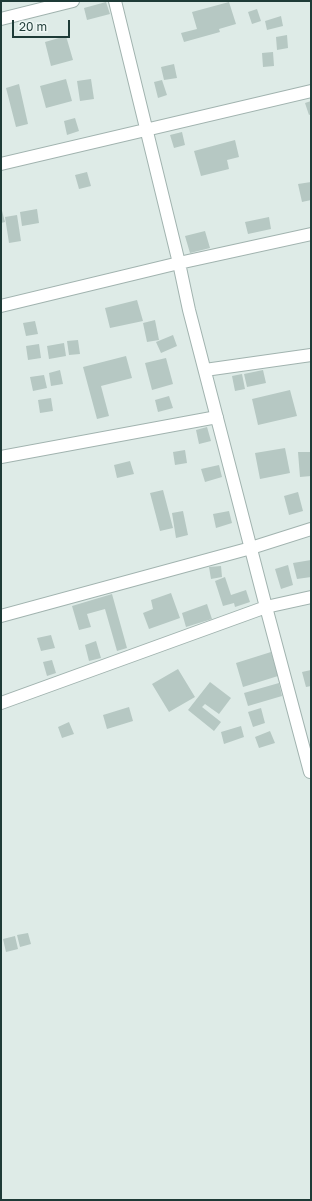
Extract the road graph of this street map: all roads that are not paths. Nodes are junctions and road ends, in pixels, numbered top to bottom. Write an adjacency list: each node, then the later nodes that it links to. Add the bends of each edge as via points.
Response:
1 (73, 1): 3 (street)
2 (114, 1): 5 (street)
3 (1, 19)
4 (311, 91): 5 (street)
5 (146, 129): 6 (street); 8 (street)
6 (1, 164)
7 (311, 234): 8 (street)
8 (179, 263): 9 (street); 11 (street)
9 (1, 306)
10 (311, 355): 11 (street)
11 (205, 370): 12 (street)
12 (217, 417): 13 (street); 15 (street)
13 (1, 457)
14 (311, 529): 15 (street)
15 (251, 548): 17 (street); 18 (street)
16 (311, 597): 17 (street)
17 (266, 607): 19 (street); 20 (street)
18 (1, 616)
19 (1, 703)
20 (310, 772)

